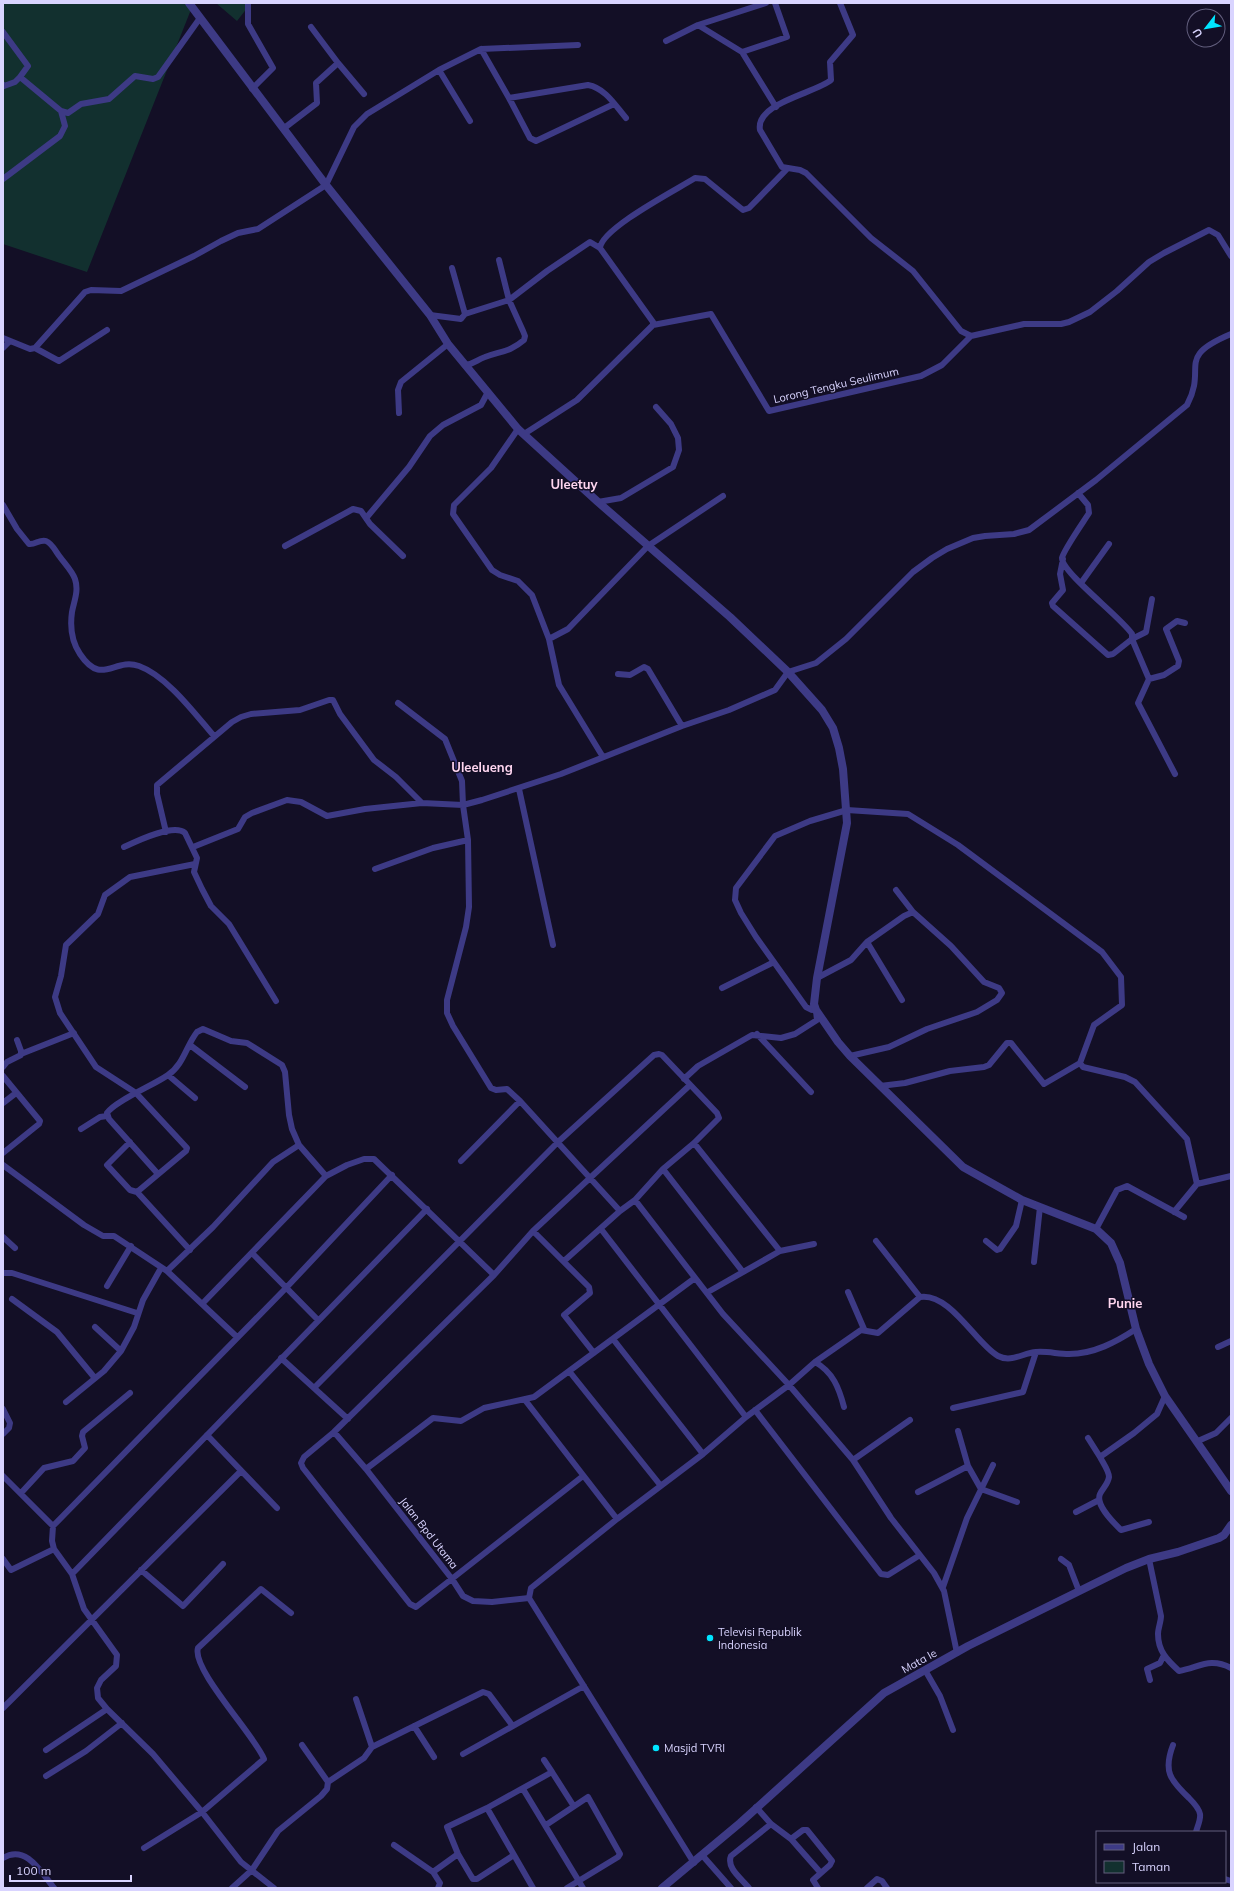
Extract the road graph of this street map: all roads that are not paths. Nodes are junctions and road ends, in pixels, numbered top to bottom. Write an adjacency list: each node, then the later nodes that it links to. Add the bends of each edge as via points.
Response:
1 (189, 3): 6 (street)
2 (248, 3): 18 (street, via 248,24 273,68)
3 (766, 3): 7 (street)
4 (776, 3): 13 (street, via 787,37)
5 (840, 3): 22 (street, via 853,35 830,62 831,80)
6 (200, 18): 18 (street); 23 (street, via 155,79 135,76 109,99 81,104 68,113)
7 (698, 25): 10 (street); 13 (street)
8 (311, 27): 14 (street)
9 (3, 32): 16 (street, via 28,66)
10 (666, 41)
11 (578, 45): 12 (street)
12 (481, 49): 15 (street); 20 (street)
13 (742, 52): 22 (street)
14 (338, 63): 19 (street); 26 (street, via 316,83 317,103)
15 (439, 70): 25 (street); 29 (street, via 359,121)
16 (20, 77): 17 (street, via 10,84); 23 (street)
17 (3, 85)
18 (252, 89): 26 (street)
19 (364, 94)
20 (509, 98): 21 (street, via 588,85 602,90); 21 (street, via 530,138 536,141)
21 (614, 104): 24 (street)
22 (776, 107): 27 (street, via 762,119 760,128 782,167)
23 (61, 111): 28 (street, via 65,126 60,136)
24 (626, 118)
25 (470, 121)
26 (283, 129): 29 (street)
27 (787, 169): 30 (street, via 749,208 744,210 705,179 695,178 619,225 602,242); 39 (street, via 806,173 870,238 913,270)
28 (3, 179)
29 (326, 185): 36 (street); 47 (street, via 258,229 238,233 220,241 121,291 84,292)
30 (600, 248): 34 (street, via 594,243 587,244); 37 (street)
31 (1231, 256): 41 (street, via 1218,235 1209,230 1145,265 1101,304 1069,322 1024,324)
32 (499, 260): 34 (street)
33 (452, 268): 35 (street)
34 (509, 300): 35 (street); 48 (street, via 525,336 524,340 503,353)
35 (465, 314): 36 (street, via 461,318)
36 (430, 315): 44 (street)
37 (653, 325): 45 (street, Lorong Tengku Seulimum, via 712,314 769,411 921,376 942,365); 52 (street, via 578,400)
38 (107, 330): 47 (street, via 59,361)
39 (961, 331): 41 (street); 45 (street)
40 (1231, 334): 53 (street, via 1208,345 1197,355 1193,390 1187,405)
41 (971, 336): 45 (street, Lorong Tengku Seulimum)
42 (3, 338): 43 (street)
43 (10, 341): 46 (street); 47 (street, via 30,349)
44 (448, 344): 48 (street); 51 (street, via 401,382 398,390)
45 (961, 345)
46 (3, 348)
47 (35, 348)
48 (465, 365): 49 (street)
49 (488, 392): 52 (street); 57 (street, via 481,405 443,425 430,436 409,467)
50 (656, 407): 55 (street, via 671,424 678,438 679,450 673,467 621,498)
51 (399, 413)
52 (521, 431): 55 (street); 66 (street, via 491,468 454,505 453,512 492,570 518,582 532,596)
53 (1078, 493): 62 (street, via 1088,505 1089,513 1064,553); 68 (street, via 1026,532 973,538 932,558 913,572 846,639 816,663)
54 (723, 496): 60 (street)
55 (598, 502): 60 (street)
56 (3, 505): 73 (street, via 29,544 42,540 49,542 72,573 76,584 72,636 86,662 102,671 126,664 145,669 162,680)
57 (367, 517): 59 (street, via 361,511 351,510); 61 (street, via 370,524)
58 (1109, 544): 63 (street)
59 (285, 546)
60 (648, 546): 66 (street, via 568,629); 68 (street, via 730,617)
61 (403, 556)
62 (1063, 559): 63 (street, via 1072,575); 67 (street, via 1060,577 1063,590 1052,603 1053,606 1108,655)
63 (1081, 583): 67 (street, via 1129,629)
64 (1152, 599): 67 (street, via 1147,630)
65 (1185, 623): 70 (street, via 1177,621 1166,629 1179,661 1178,666 1164,675)
66 (549, 639): 74 (street, via 559,685)
67 (1132, 639): 70 (street)
68 (788, 672): 72 (street, via 775,690 729,710); 79 (street, via 822,710 833,728 843,769)
69 (618, 674): 72 (street, via 630,675 644,667 648,669)
70 (1149, 678): 75 (street, via 1138,703)
71 (398, 703): 78 (street, via 445,739 462,781)
72 (682, 726): 74 (street)
73 (214, 736): 77 (street, via 241,717 300,710 331,700 370,755); 80 (street, via 157,785 156,794)
74 (603, 757): 76 (street)
75 (1175, 774)
76 (519, 788): 78 (street); 89 (street)
77 (422, 803): 78 (street); 83 (street, via 327,816 301,802 287,800 245,817 238,829)
78 (463, 805): 81 (street)
79 (847, 810): 90 (street, via 810,821 775,836 736,888 735,900 741,913); 91 (street, via 846,832); 102 (street, via 908,814 958,845 1102,952 1121,977 1122,1005 1094,1025)
80 (166, 832): 82 (street); 83 (street, via 182,830)
81 (468, 840): 85 (street, via 433,848); 114 (street, via 468,917 447,1013 491,1088 507,1089)
82 (124, 846)
83 (193, 846): 84 (street)
84 (196, 864): 94 (street, via 195,874 212,906 229,924); 96 (street, via 130,877 105,896 98,914 66,945 62,976 55,997 60,1013)
85 (375, 869)
86 (896, 890): 87 (street)
87 (913, 912): 88 (street); 101 (street, via 951,946 984,982 999,988 1002,995 977,1012 927,1029 889,1047)
88 (867, 942): 91 (street, via 851,960); 93 (street)
89 (553, 945)
90 (774, 962): 92 (street); 95 (street, via 806,1007 812,1010)
91 (817, 978): 95 (street)
92 (722, 988)
93 (902, 1000)
94 (276, 1001)
95 (815, 1007): 97 (street, via 817,1020 795,1034 781,1038); 101 (street)
96 (74, 1033): 100 (street); 112 (street, via 96,1067)
97 (757, 1034): 106 (street, via 698,1066); 110 (street)
98 (17, 1040): 100 (street)
99 (190, 1046): 104 (street, via 182,1061); 109 (street); 121 (street, via 197,1032 203,1029 230,1041 247,1043 282,1065 290,1121)
100 (22, 1054): 103 (street)
101 (850, 1056): 108 (street)
102 (1080, 1063): 108 (street, via 1044,1084 1010,1042 989,1065 984,1067 950,1071 905,1083); 131 (street, via 1083,1067 1125,1077 1141,1088 1187,1139)
103 (3, 1067)
104 (168, 1075): 112 (street); 113 (street)
105 (3, 1076): 111 (street)
106 (684, 1079): 107 (street); 119 (street, via 662,1055 656,1054)
107 (690, 1085): 120 (street, via 719,1116 719,1120); 130 (street)
108 (880, 1086): 134 (street, via 957,1162)
109 (245, 1088)
110 (811, 1092)
111 (16, 1093): 115 (street); 122 (street, via 40,1123)
112 (136, 1093): 116 (street, via 109,1110); 126 (street, via 187,1148)
113 (195, 1098)
114 (520, 1101): 119 (street); 123 (street)
115 (3, 1103)
116 (107, 1116): 117 (street, via 100,1117); 118 (street)
117 (81, 1130)
118 (130, 1142): 126 (street); 132 (street, via 107,1165 130,1190)
119 (558, 1142): 130 (street); 144 (street)
120 (694, 1143): 125 (street); 151 (street)
121 (300, 1145): 128 (street); 150 (street, via 273,1162)
122 (4, 1150)
123 (461, 1161)
124 (3, 1165): 148 (street, via 84,1225 102,1236 114,1236)
125 (663, 1169): 133 (street); 156 (street)
126 (158, 1174): 132 (street)
127 (392, 1175): 128 (street, via 374,1159 369,1158 347,1165); 136 (street); 161 (street)
128 (326, 1176): 152 (street)
129 (1231, 1176): 131 (street)
130 (590, 1177): 137 (street); 142 (street)
131 (1197, 1184): 138 (street)
132 (137, 1192): 150 (street)
133 (635, 1200): 137 (street); 159 (street)
134 (1022, 1200): 135 (street); 146 (street, via 1016,1226 1000,1249 997,1250)
135 (1040, 1208): 141 (street); 154 (street)
136 (427, 1209): 144 (street); 169 (street)
137 (620, 1211): 140 (street)
138 (1174, 1212): 139 (street); 141 (street, via 1127,1186 1122,1187 1110,1200)
139 (1184, 1217)
140 (601, 1229): 153 (street); 167 (street)
141 (1096, 1229): 172 (street, via 1111,1243 1116,1253)
142 (533, 1231): 153 (street); 158 (street)
143 (3, 1237): 149 (street)
144 (460, 1241): 158 (street); 185 (street)
145 (876, 1241): 164 (street)
146 (986, 1241)
147 (814, 1244): 151 (street)
148 (131, 1246): 155 (street); 160 (street)
149 (15, 1248)
150 (190, 1250): 155 (street)
151 (780, 1251): 156 (street)
152 (252, 1253): 161 (street); 166 (street)
153 (564, 1261): 179 (street, via 590,1290 590,1293 564,1316)
154 (1034, 1262)
155 (164, 1269): 166 (street); 168 (street)
156 (743, 1272): 162 (street)
157 (3, 1273): 168 (street, via 12,1273)
158 (494, 1275): 196 (street)
159 (695, 1278): 162 (street); 167 (street)
160 (107, 1286)
161 (286, 1288): 169 (street); 173 (street)
162 (708, 1292): 184 (street, via 724,1314)
163 (848, 1292): 171 (street)
164 (920, 1297): 171 (street, via 878,1333 874,1334); 178 (street, via 933,1299 942,1304 966,1323 997,1356 1011,1359)
165 (12, 1299): 183 (street, via 57,1332)
166 (202, 1304): 173 (street)
167 (658, 1305): 174 (street); 194 (street)
168 (137, 1313): 177 (street, via 134,1327)
169 (318, 1320): 180 (street)
170 (95, 1327): 177 (street)
171 (864, 1329): 181 (street)
172 (1136, 1329): 178 (street, via 1113,1344 1082,1353); 187 (street, via 1148,1364)
173 (237, 1337): 225 (street)
174 (613, 1339): 179 (street); 204 (street)
175 (1231, 1341): 176 (street)
176 (1218, 1347)
177 (121, 1351): 183 (street, via 104,1371)
178 (1037, 1352): 191 (street, via 1023,1392)
179 (594, 1353): 182 (street)
180 (281, 1358): 185 (street); 201 (street)
181 (815, 1362): 184 (street); 190 (street, via 834,1378)
182 (569, 1371): 188 (street, via 534,1397); 213 (street)
183 (94, 1377): 189 (street)
184 (789, 1385): 193 (street); 206 (street)
185 (315, 1388): 196 (street)
186 (130, 1393): 217 (street, via 83,1432 86,1445 84,1452 73,1461 44,1468)
187 (1165, 1396): 203 (street); 205 (street, via 1157,1414)
188 (525, 1400): 209 (street, via 484,1408 460,1421 433,1418); 212 (street)
189 (66, 1402)
190 (844, 1407)
191 (953, 1408)
192 (3, 1409): 200 (street, via 10,1420 10,1425)
193 (755, 1410): 194 (street); 227 (street, via 881,1574 888,1575)
194 (746, 1417): 204 (street)
195 (1231, 1418): 203 (street, via 1216,1433)
196 (348, 1419): 199 (street)
197 (910, 1420): 206 (street)
198 (958, 1431): 208 (street)
199 (334, 1432): 209 (street, Jalan Bpd Utama); 234 (street, via 304,1457 301,1462 303,1468 410,1604 419,1606)
200 (3, 1434)
201 (207, 1435): 210 (street); 233 (street)
202 (1088, 1438): 205 (street)
203 (1198, 1441): 215 (street)
204 (703, 1454): 213 (street)
205 (1100, 1457): 218 (street, via 1109,1474)
206 (853, 1460): 227 (street, via 891,1518)
207 (992, 1464): 214 (street)
208 (968, 1466): 214 (street); 216 (street)
209 (366, 1469): 234 (street, Jalan Bpd Utama)
210 (242, 1471): 220 (street); 232 (street)
211 (3, 1476): 217 (street)
212 (583, 1476): 222 (street); 234 (street)
213 (661, 1486): 222 (street)
214 (981, 1489): 219 (street); 235 (street, via 967,1518)
215 (1231, 1491)
216 (918, 1492)
217 (21, 1493): 225 (street)
218 (1099, 1500): 221 (street); 223 (street, via 1121,1530)
219 (1017, 1502)
220 (277, 1508)
221 (1076, 1512)
222 (617, 1519): 237 (street, via 531,1588)
223 (1149, 1522)
224 (1231, 1525): 230 (street, Mata Ie, via 1224,1535 1209,1542)
225 (53, 1526): 226 (street)
226 (54, 1549): 228 (street, via 11,1570); 233 (street)
227 (920, 1555): 235 (street)
228 (3, 1559)
229 (1061, 1559): 236 (street, via 1069,1565)
230 (1149, 1559): 236 (street, Mata Ie); 241 (street, via 1161,1616 1158,1635)
231 (223, 1564): 232 (street, via 183,1606)
232 (141, 1570): 239 (street)
233 (72, 1574): 239 (street, via 84,1609)
234 (452, 1579): 237 (street, Jalan Bpd Utama, via 464,1596 473,1601 492,1602)
235 (942, 1587): 240 (street)
236 (1079, 1591): 240 (street, Mata Ie)
237 (529, 1598): 245 (street)
238 (291, 1613): 267 (street, via 261,1589 198,1648 197,1655 213,1683 264,1758)
239 (92, 1620): 247 (street); 248 (street, via 117,1655 116,1666 101,1680 97,1688 98,1698)
240 (959, 1652): 243 (street, Mata Ie)
241 (1163, 1657): 242 (street, via 1179,1671 1210,1662 1218,1662); 244 (street, via 1160,1663 1147,1669)
242 (1231, 1668)
243 (925, 1670): 252 (street, via 940,1696); 265 (street, Mata Ie, via 879,1697)
244 (1150, 1680)
245 (584, 1686): 250 (street); 278 (street)
246 (356, 1699): 255 (street)
247 (3, 1708)
248 (107, 1709): 249 (street); 256 (street)
249 (122, 1723): 261 (street, via 86,1752); 267 (street, via 153,1754)
250 (512, 1725): 251 (street, via 489,1694 483,1692); 257 (street)
251 (414, 1726): 255 (street); 258 (street)
252 (953, 1730)
253 (302, 1745): 262 (street)
254 (1173, 1745): 270 (street, via 1168,1767 1176,1785 1197,1807 1200,1814)
255 (372, 1747): 262 (street, via 364,1758)
256 (46, 1750)
257 (463, 1754)
258 (434, 1757)
259 (544, 1760): 260 (street)
260 (552, 1772): 263 (street); 264 (street)
261 (46, 1776)
262 (328, 1782): 279 (street, via 325,1792 318,1800 278,1831)
263 (523, 1789): 266 (street); 269 (street)
264 (573, 1805): 269 (street); 282 (street, via 586,1797 590,1798 620,1854)
265 (756, 1807): 268 (street); 276 (street, Mata Ie)
266 (487, 1808): 274 (street, via 447,1827); 275 (street)
267 (202, 1812): 273 (street); 279 (street, via 233,1854)
268 (770, 1824): 271 (street); 292 (street, via 730,1859 732,1869)
269 (546, 1825): 282 (street)
270 (1196, 1831)
271 (791, 1839): 281 (street); 281 (street, via 807,1830 832,1861 830,1866)
272 (394, 1844): 280 (street)
273 (144, 1848)
274 (458, 1854): 275 (street, via 475,1879); 280 (street)
275 (514, 1855): 287 (street)
276 (702, 1856): 278 (street, Mata Ie); 291 (street)
277 (3, 1858): 283 (street, via 10,1854 24,1855 32,1860)
278 (694, 1862): 290 (street, Mata Ie)
279 (252, 1870): 284 (street); 285 (street)
280 (433, 1872): 286 (street, via 440,1883)
281 (820, 1872): 293 (street, via 812,1880)
282 (579, 1881): 288 (street); 289 (street)
283 (54, 1888)
284 (232, 1888)
285 (274, 1888)
286 (438, 1888)
287 (533, 1888)
288 (567, 1888)
289 (583, 1888)
290 (662, 1888)
291 (731, 1888)
292 (749, 1888)
293 (818, 1888)
294 (866, 1888): 295 (street, via 877,1879)
295 (887, 1888)

